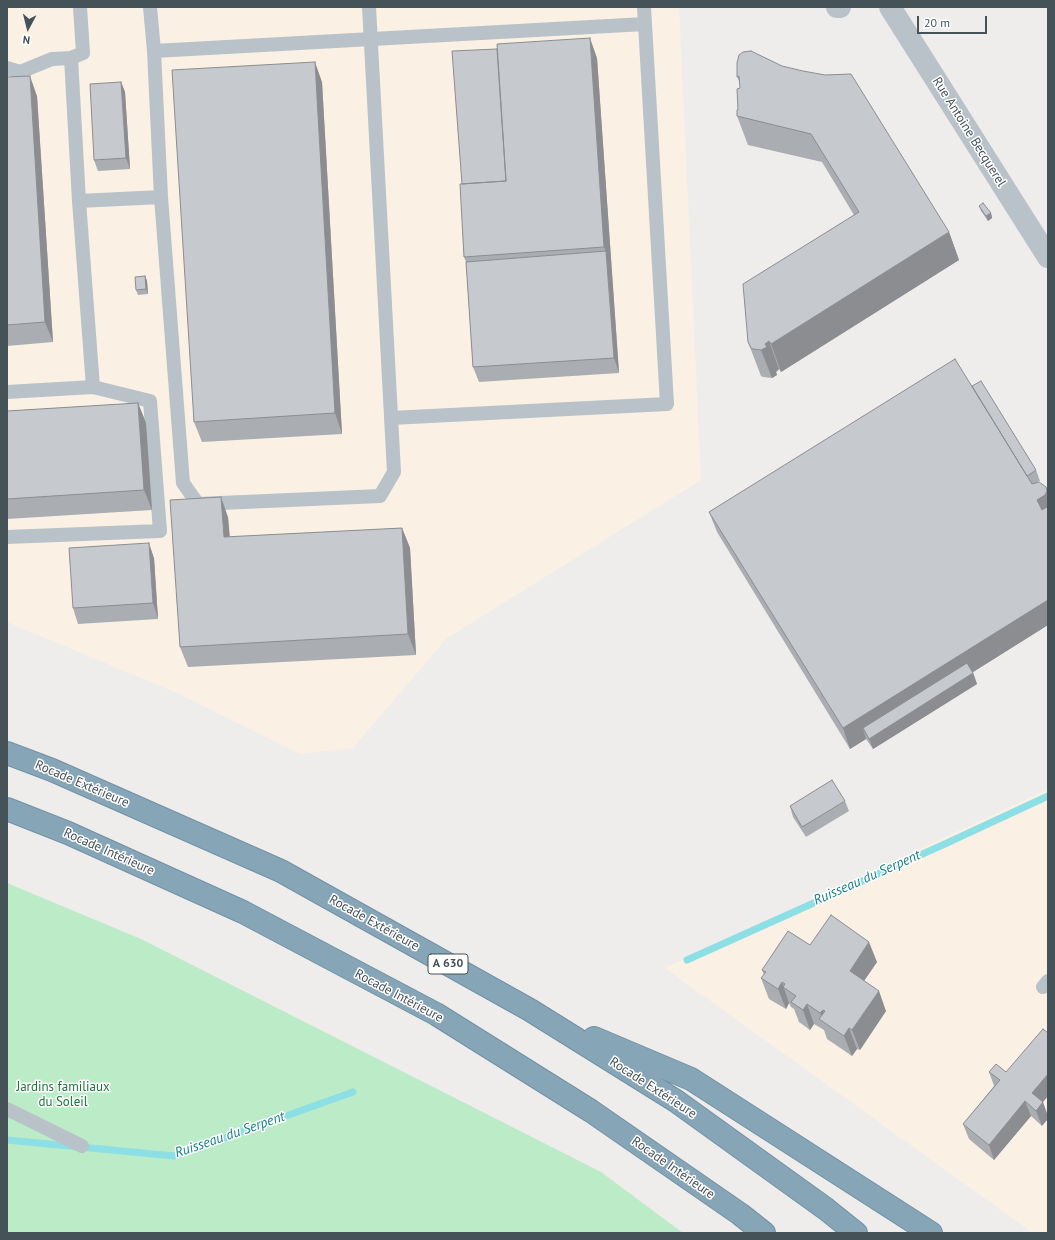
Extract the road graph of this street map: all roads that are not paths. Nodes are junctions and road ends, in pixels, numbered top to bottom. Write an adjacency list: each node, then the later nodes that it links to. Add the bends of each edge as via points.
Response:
1 (80, 7): 9 (lane, via 83,53)
2 (150, 7): 8 (lane)
3 (369, 7): 7 (lane)
4 (644, 7): 6 (lane)
5 (890, 7): 13 (street, Rue Antoine Becquerel)
6 (645, 24): 7 (lane); 16 (lane, via 667,404)
7 (370, 39): 8 (lane); 16 (lane)
8 (154, 51): 11 (lane)
9 (71, 58): 10 (lane, via 52,59 20,72); 12 (lane)
10 (7, 68)
11 (161, 197): 12 (lane); 16 (lane, via 183,483 198,504 380,496 394,472)
12 (79, 201): 14 (lane)
13 (1048, 257)
14 (93, 387): 15 (lane); 17 (lane, via 150,401 160,531)
15 (7, 392)
16 (391, 418)
17 (7, 537)
18 (7, 752): 20 (highway, Rocade Extérieure / A 630, via 281,871)
19 (7, 809): 23 (highway, Rocade Intérieure, via 68,833 243,912 436,1014 591,1111)
20 (530, 1010): 24 (highway, Rocade Extérieure / A 630, via 676,1102); 25 (highway, via 691,1079)
21 (7, 1109): 22 (lane)
22 (82, 1146)
23 (764, 1233)
24 (856, 1233)
25 (931, 1233)

